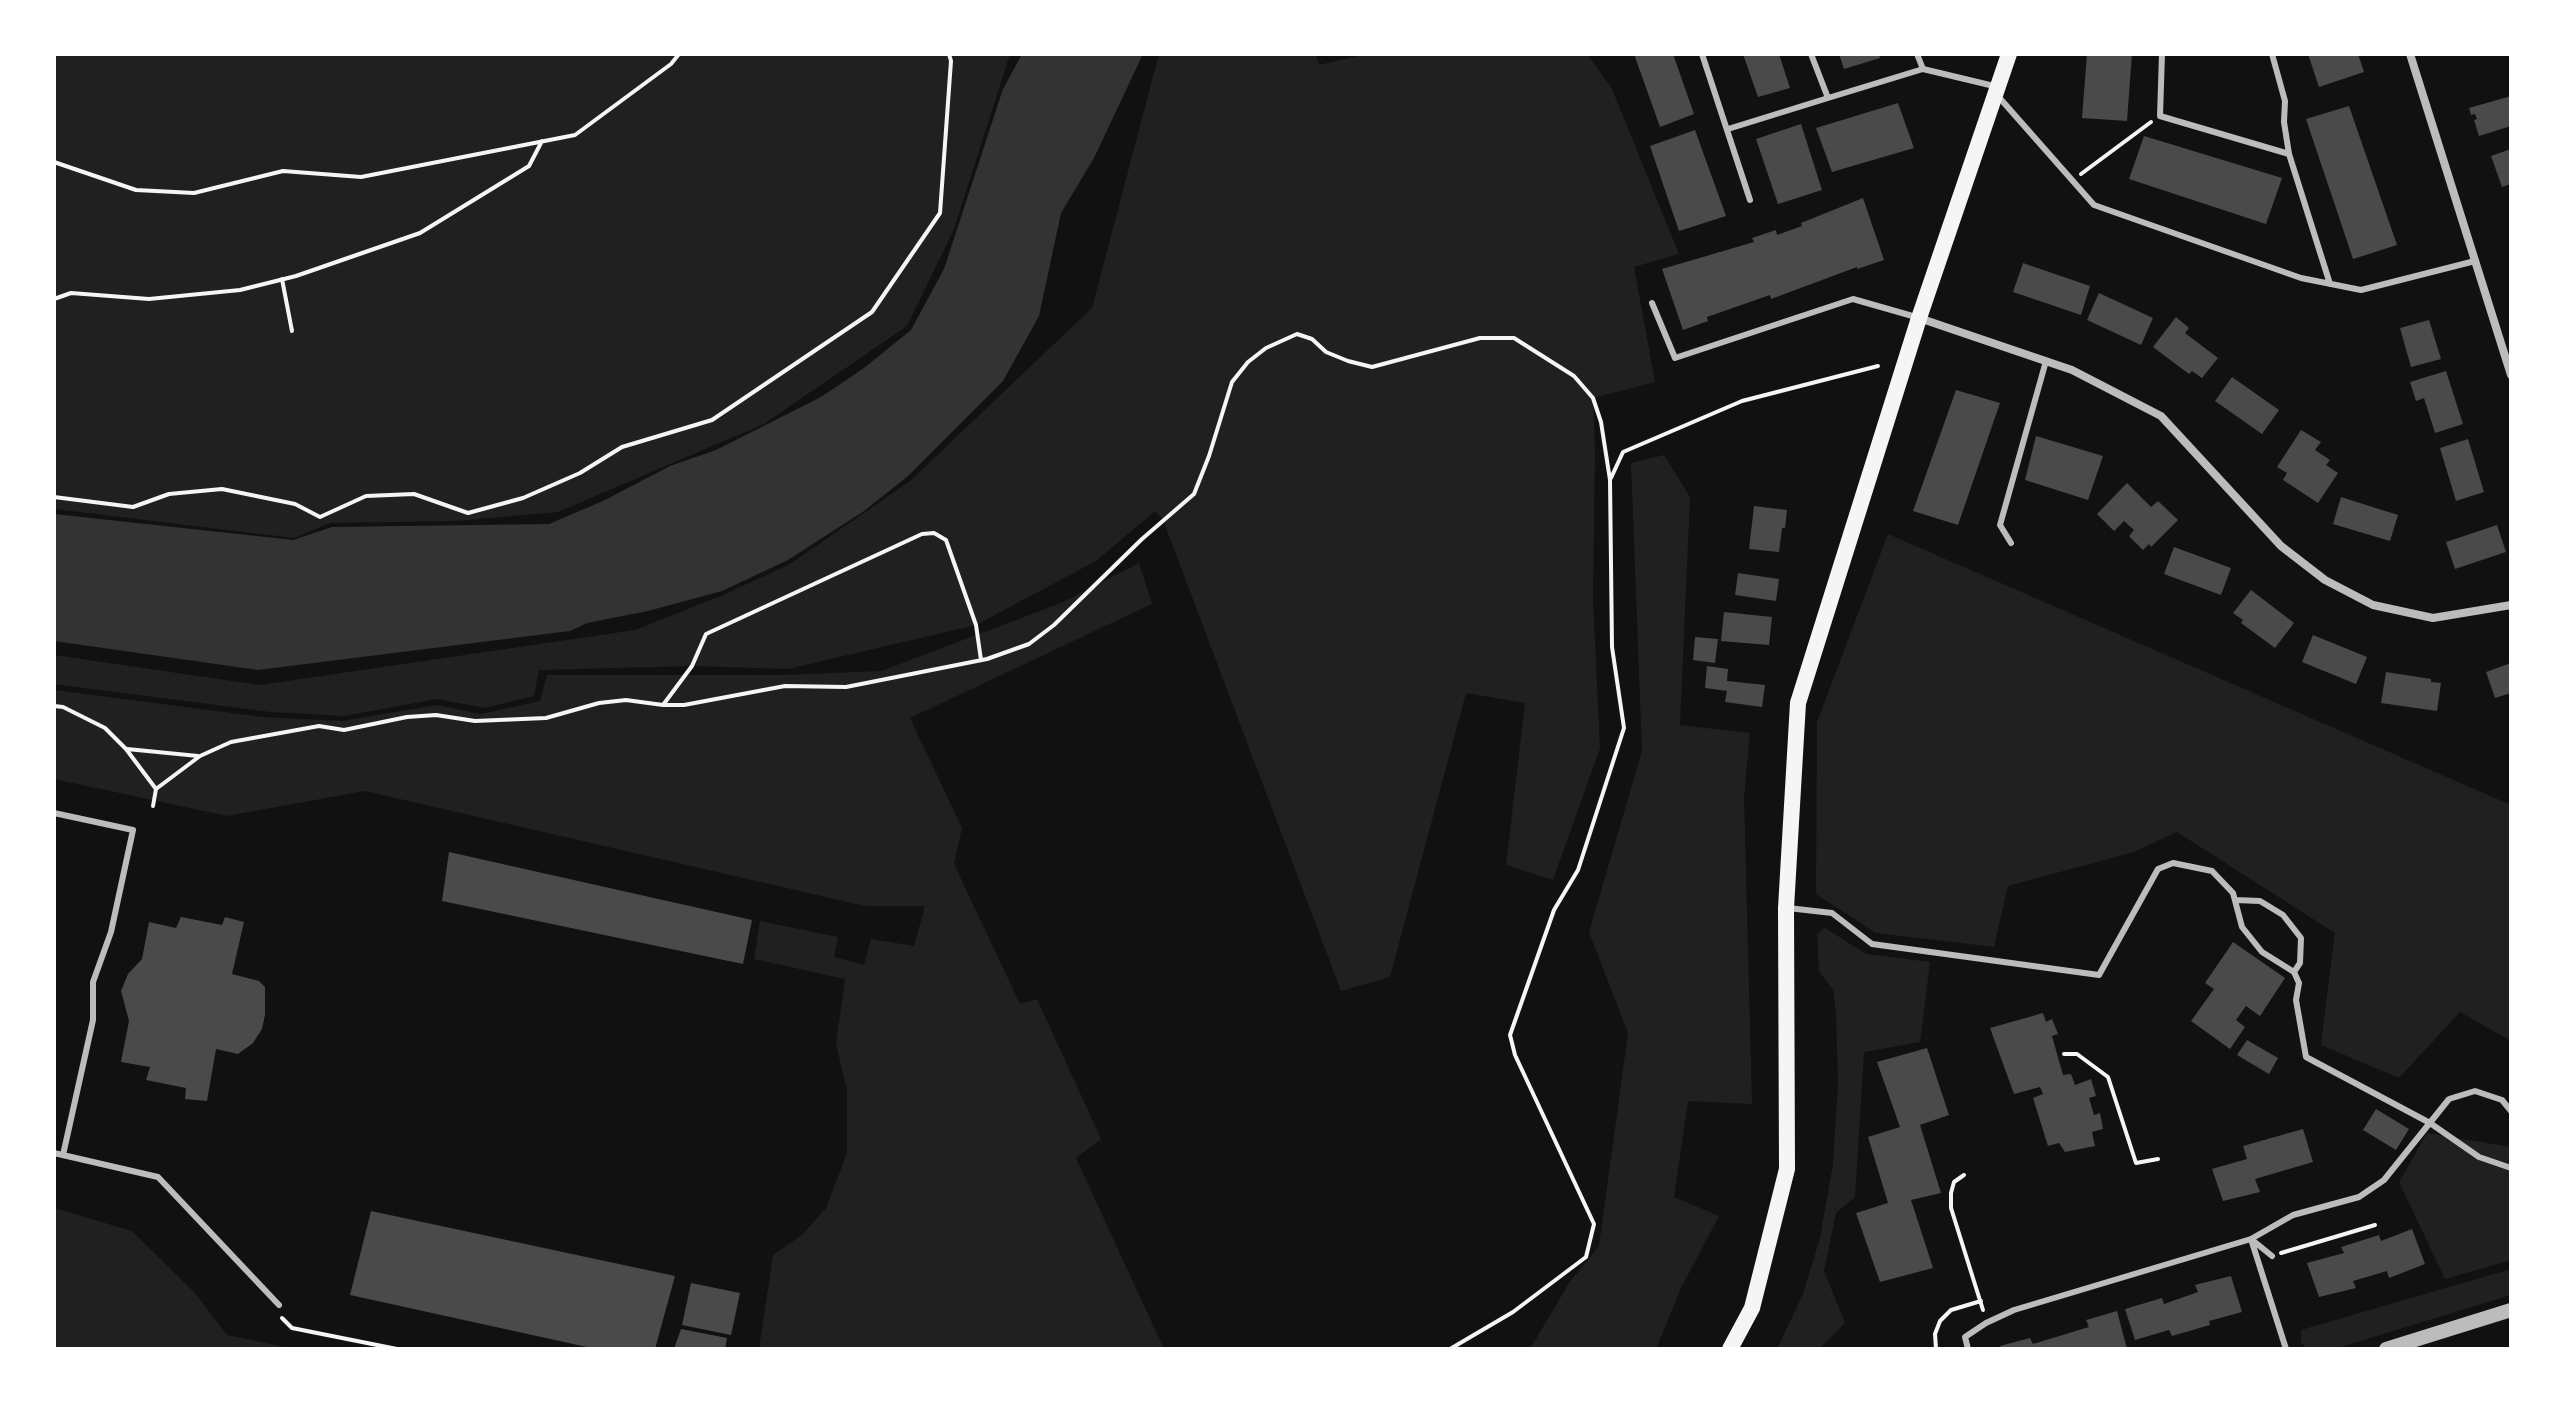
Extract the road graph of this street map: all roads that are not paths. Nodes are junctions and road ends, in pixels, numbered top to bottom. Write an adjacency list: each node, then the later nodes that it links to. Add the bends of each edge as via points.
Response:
1 (1702, 54): 11 (lane)
2 (1811, 54): 10 (lane)
3 (1917, 54): 8 (lane)
4 (2009, 54): 9 (main road)
5 (2162, 54): 12 (lane, via 2160,116)
6 (2272, 54): 12 (lane, via 2285,101)
7 (2410, 54): 14 (street)
8 (1923, 69): 9 (lane); 10 (lane)
9 (1997, 91): 15 (lane, via 2094,205); 17 (main road)
10 (1828, 98): 11 (lane)
11 (1728, 129): 13 (lane)
12 (2289, 154): 15 (lane)
13 (1750, 200)
14 (2475, 261): 15 (lane, via 2361,290); 19 (street)
15 (2330, 284)
16 (1652, 303): 17 (lane, via 1675,358 1853,299)
17 (1919, 318): 18 (street); 24 (main road, via 1798,703)
18 (2046, 361): 20 (lane, via 2000,525); 21 (street, via 2161,416 2281,546 2325,580 2373,605 2433,618)
19 (2511, 375)
20 (2011, 543)
21 (2511, 605)
22 (54, 813): 29 (lane, via 133,830 111,932 93,982 93,1020)
23 (2235, 900): 24 (lane, via 2212,871 2173,863 2158,869 2099,975 1872,944 1832,913); 25 (lane, via 2242,927 2262,952); 25 (lane, via 2260,901 2283,915 2301,938 2300,963)
24 (1786, 908): 35 (main road, via 1787,1169 1752,1308)
25 (2294, 972): 27 (lane, via 2306,1057)
26 (2511, 1111): 27 (lane, via 2502,1100 2475,1091 2449,1099)
27 (2430, 1123): 30 (lane, via 2479,1157); 31 (lane, via 2384,1180 2359,1197 2293,1215)
28 (54, 1153): 29 (lane)
29 (63, 1155): 33 (lane, via 158,1177)
30 (2511, 1168)
31 (2251, 1239): 32 (lane); 36 (lane, via 2014,1310 1965,1337); 37 (lane)
32 (2272, 1256)
33 (279, 1305)
34 (2511, 1310): 38 (street)
35 (1730, 1349)
36 (1968, 1349)
37 (2286, 1349)
38 (2386, 1349)

